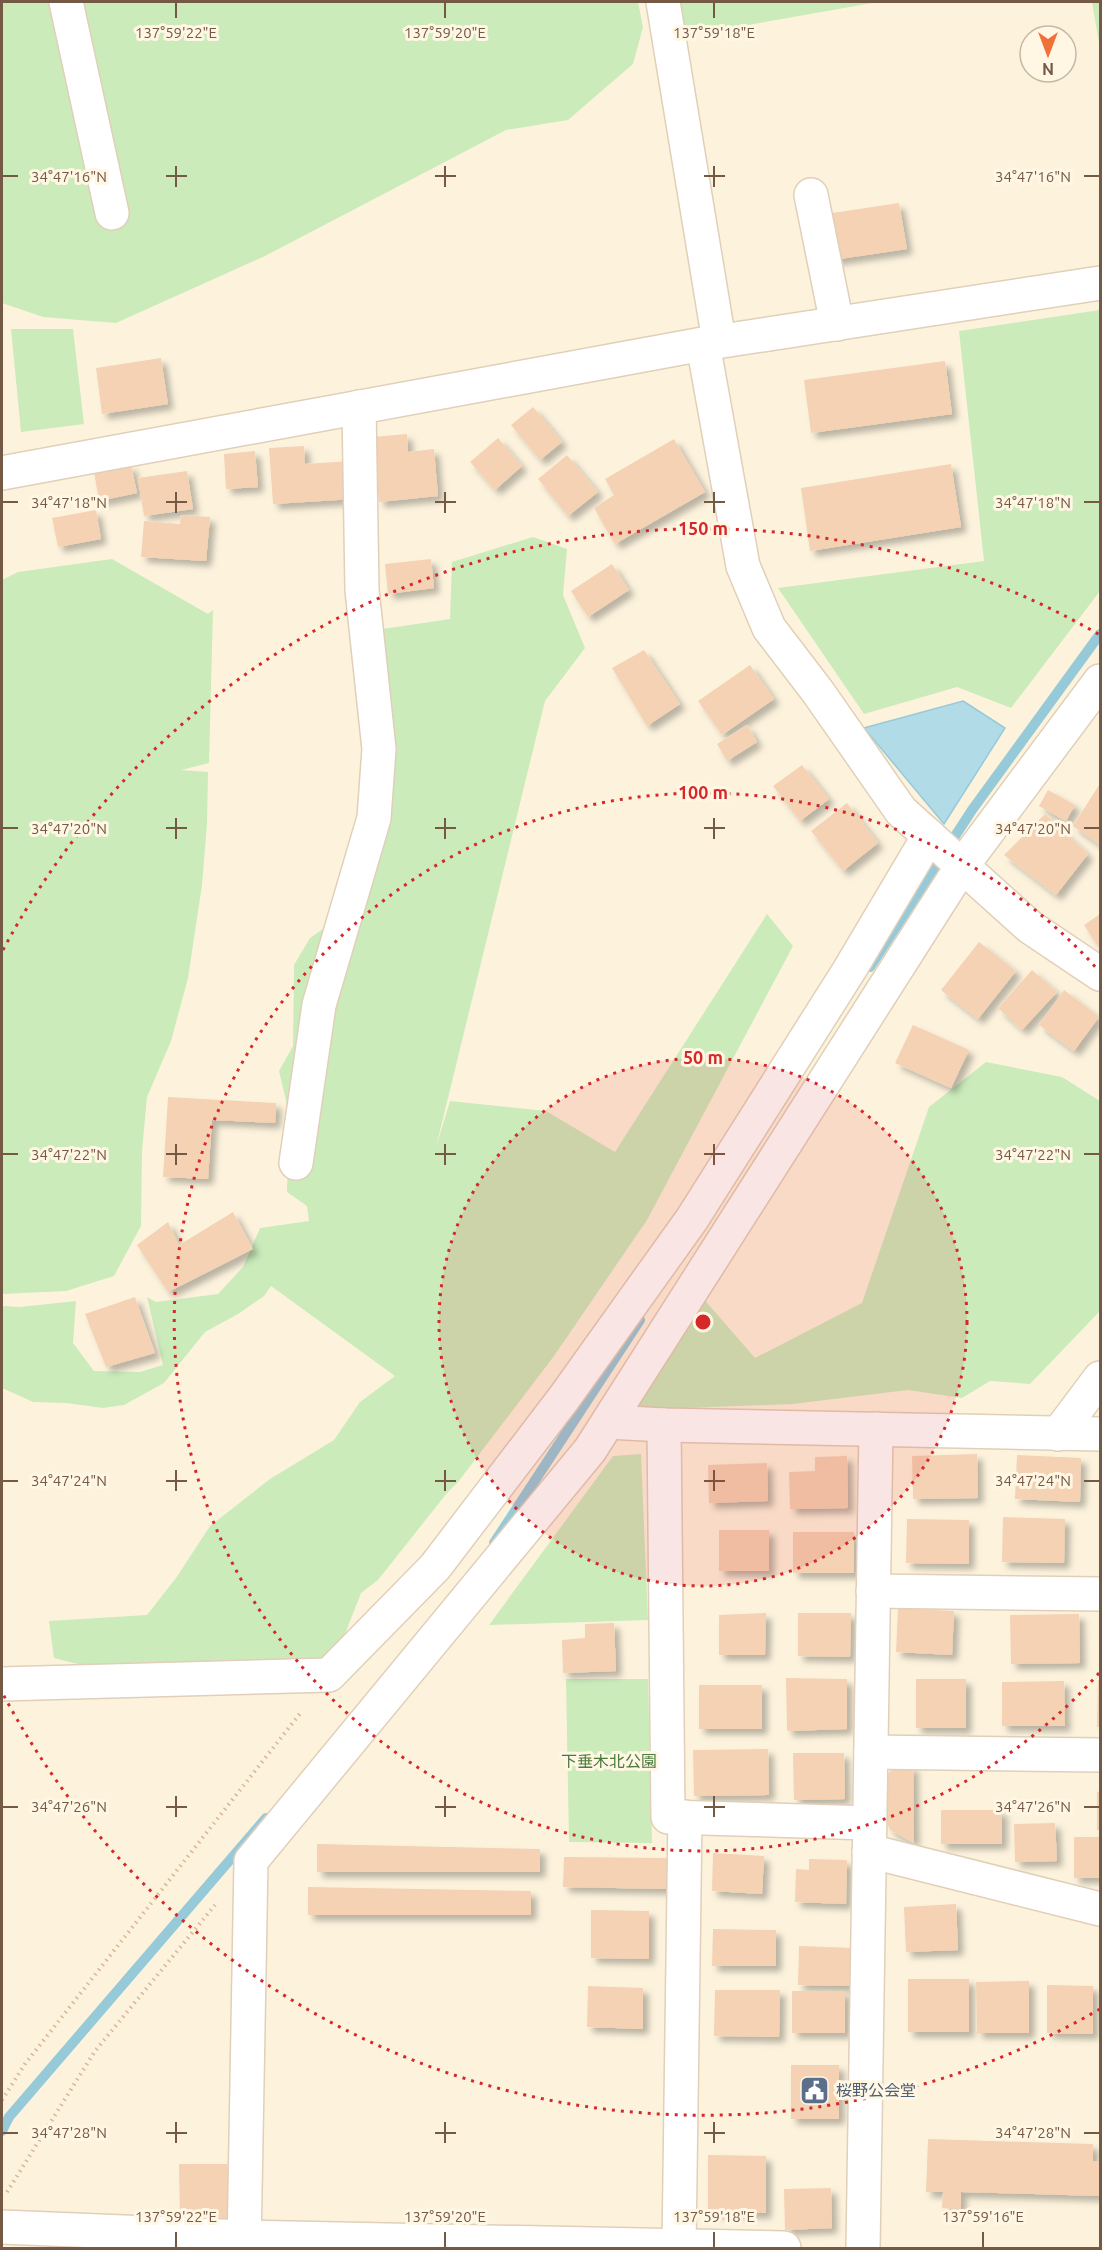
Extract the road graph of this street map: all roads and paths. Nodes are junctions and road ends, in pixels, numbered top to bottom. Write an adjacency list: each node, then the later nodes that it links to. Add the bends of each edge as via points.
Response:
1 (66, 2): 4 (street)
2 (663, 2): 7 (street)
3 (811, 195): 6 (street)
4 (112, 213)
5 (1101, 283): 6 (street)
6 (837, 324): 7 (street)
7 (711, 343): 8 (street); 11 (street, via 743,566 769,628 901,811)
8 (359, 407): 9 (street); 14 (street, via 362,590 379,749 374,818 319,1005)
9 (2, 473)
10 (1101, 681): 12 (street)
11 (929, 836): 12 (street); 23 (street, via 692,1219 435,1567)
12 (959, 863): 13 (street, via 1029,927); 16 (street)
13 (1101, 974)
14 (296, 1163)
15 (1101, 1378): 19 (street)
16 (608, 1422): 17 (street); 29 (street, via 590,1450)
17 (664, 1425): 18 (street); 27 (street, via 668,1817)
18 (876, 1430): 19 (street); 21 (street)
19 (1058, 1434): 20 (street)
20 (1101, 1434)
21 (873, 1591): 22 (street); 25 (street)
22 (1101, 1594)
23 (329, 1675): 24 (street); 31 (path, via 25,2064)
24 (2, 1684)
25 (871, 1752): 26 (street); 28 (street)
26 (1101, 1755)
27 (685, 1817): 28 (street); 35 (street)
28 (869, 1837): 30 (street); 37 (street)
29 (250, 1861): 32 (path, via 95,2051); 34 (street)
30 (1101, 1909)
31 (2, 2100)
32 (2, 2200)
33 (2, 2227): 34 (street)
34 (245, 2243): 35 (street)
35 (679, 2246): 36 (street)
36 (784, 2248)
37 (862, 2248)

